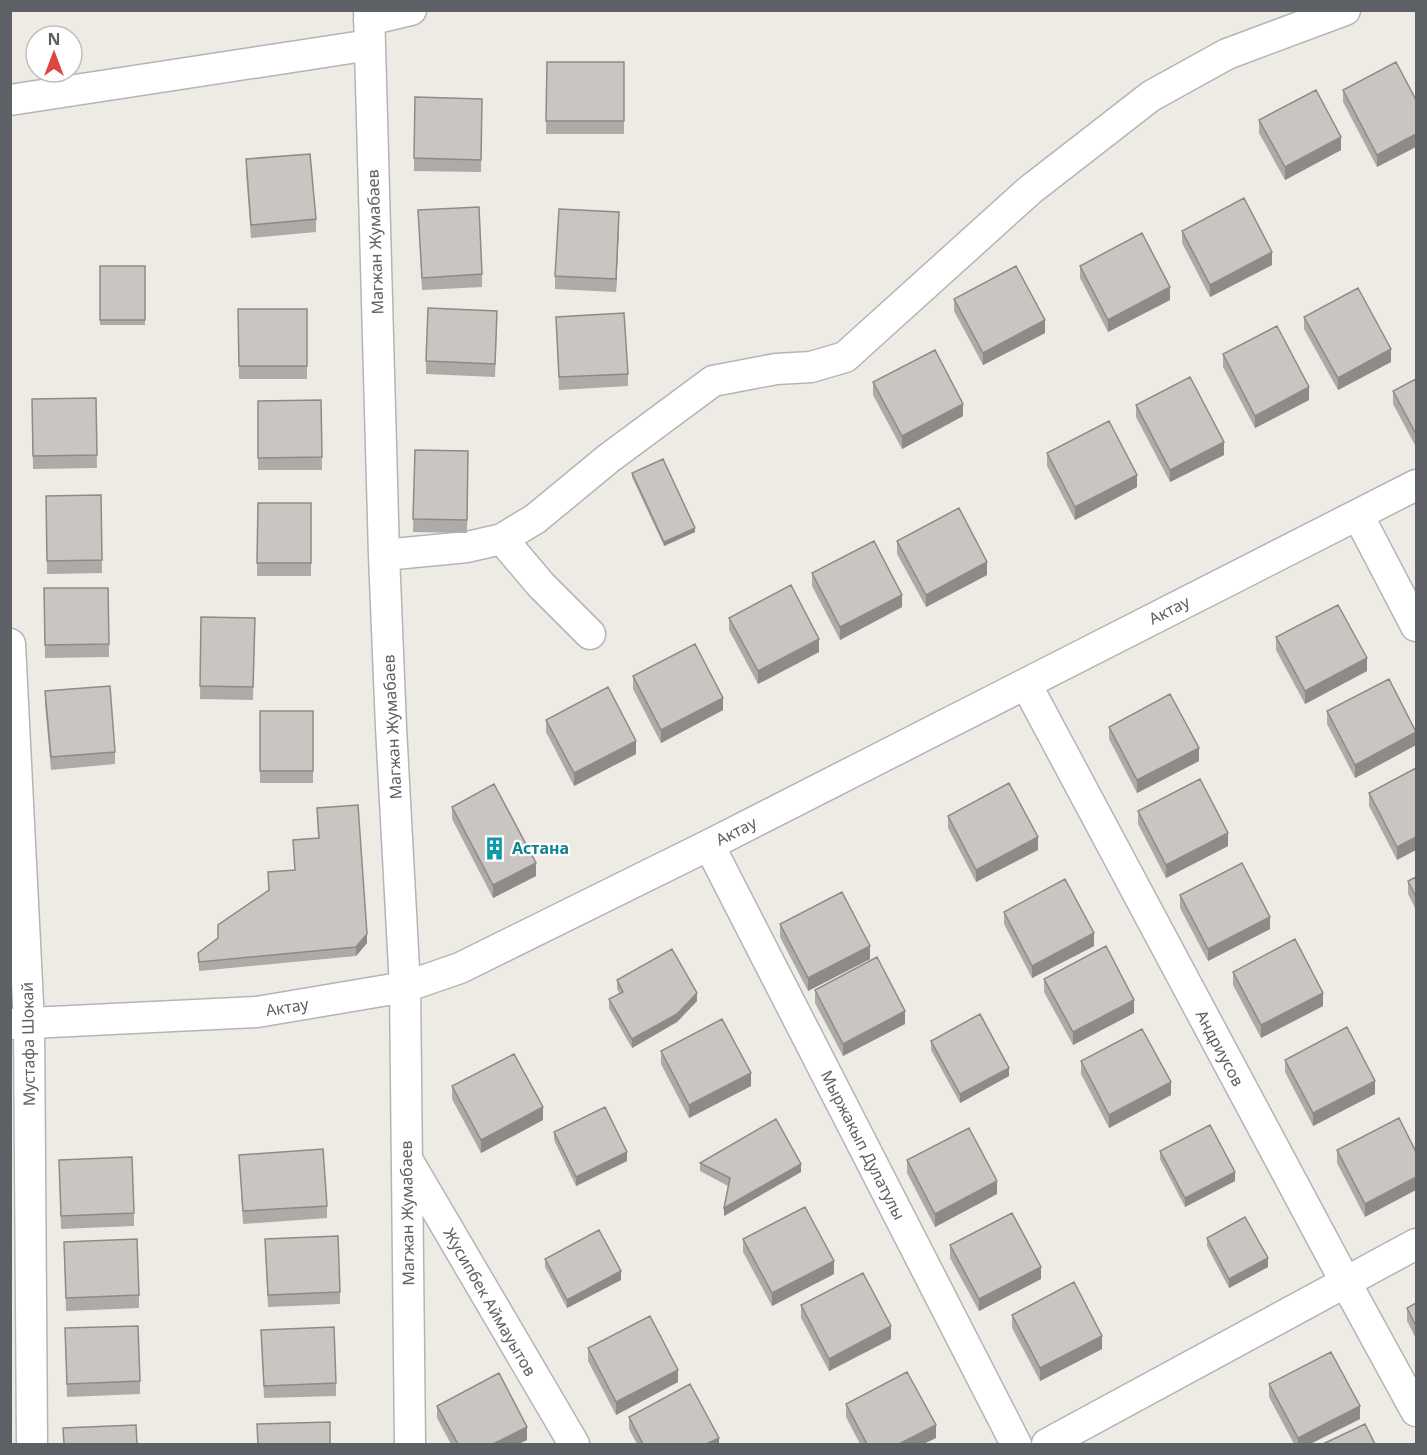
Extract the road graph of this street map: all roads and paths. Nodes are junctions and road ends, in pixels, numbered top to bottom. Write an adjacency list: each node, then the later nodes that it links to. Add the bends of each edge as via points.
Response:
1 (411, 10): 3 (street)
2 (1345, 10): 7 (street, via 1227,54 1150,96 1030,190 845,357 811,367 713,381 535,519)
3 (369, 25): 4 (street); 8 (street, Магжан Жумабаев)
4 (10, 100)
5 (1416, 484): 6 (street, Актау)
6 (1358, 515): 9 (street); 12 (street, Актау)
7 (502, 539): 8 (street, via 467,547); 10 (street)
8 (384, 555): 14 (street, Магжан Жумабаев)
9 (1416, 626)
10 (590, 634)
11 (10, 644): 15 (street, Мустафа Шокай)
12 (1026, 684): 13 (street, Актау); 18 (street, Андриусов)
13 (709, 845): 14 (street, Актау, via 460,969); 23 (street, Мыржакып Дулатулы)
14 (405, 987): 15 (street, Актау, via 257,1012); 16 (street, Магжан Жумабаев)
15 (20, 1024): 20 (street, Мустафа Шокай)
16 (406, 1159): 21 (street, Магжан Жумабаев); 22 (street, Жусипбек Аймауытов)
17 (1416, 1244): 18 (street)
18 (1346, 1283): 19 (street, Андриусов); 24 (street)
19 (1416, 1411)
20 (32, 1444)
21 (410, 1444)
22 (574, 1444)
23 (1016, 1444)
24 (1047, 1444)

